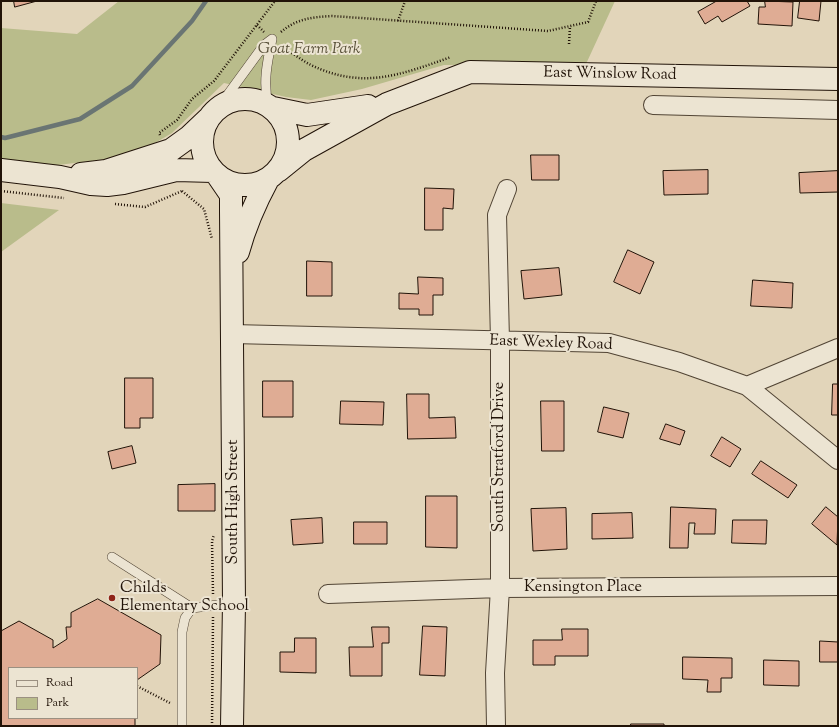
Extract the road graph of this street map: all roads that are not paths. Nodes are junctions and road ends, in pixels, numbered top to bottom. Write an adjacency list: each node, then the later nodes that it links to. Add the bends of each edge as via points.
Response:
1 (838, 79): 2 (main road, East Winslow Road, via 470,72)
2 (387, 104): 4 (main road, East Winslow Road, via 307,115); 9 (main road, East Winslow Road, via 304,150)
3 (653, 105): 5 (street, East Winslow Road)
4 (270, 107): 6 (main road, via 245,98 231,101); 6 (lane, via 264,89 272,39 264,45); 9 (main road, via 287,129 289,140 285,161)
5 (838, 110)
6 (213, 113): 8 (main road, via 202,132 201,142 206,162); 10 (main road, via 190,137 171,150 106,171)
7 (1, 170): 10 (main road)
8 (216, 174): 9 (main road, via 238,185 259,184); 10 (main road, via 176,170 123,184 107,185); 12 (main road, South High Street, via 231,195)
9 (273, 175): 12 (main road, South High Street, via 255,203)
10 (60, 177)
11 (508, 189): 14 (street, South Stratford Drive, via 497,215)
12 (231, 278): 13 (main road, South High Street)
13 (232, 334): 14 (street, East Wexley Road); 22 (main road, South High Street)
14 (500, 342): 16 (street, East Wexley Road, via 609,343 679,362); 20 (street, South Stratford Drive)
15 (838, 348): 16 (street)
16 (747, 386): 17 (street, East Wexley Road)
17 (838, 460)
18 (112, 557): 23 (lane)
19 (838, 586): 20 (street, Kensington Place)
20 (500, 588): 21 (street, Kensington Place); 26 (street, South Stratford Drive, via 495,673)
21 (328, 594)
22 (234, 603): 23 (lane); 25 (main road, South High Street)
23 (192, 608): 24 (lane, via 185,618 182,632)
24 (182, 726)
25 (232, 726)
26 (496, 726)

